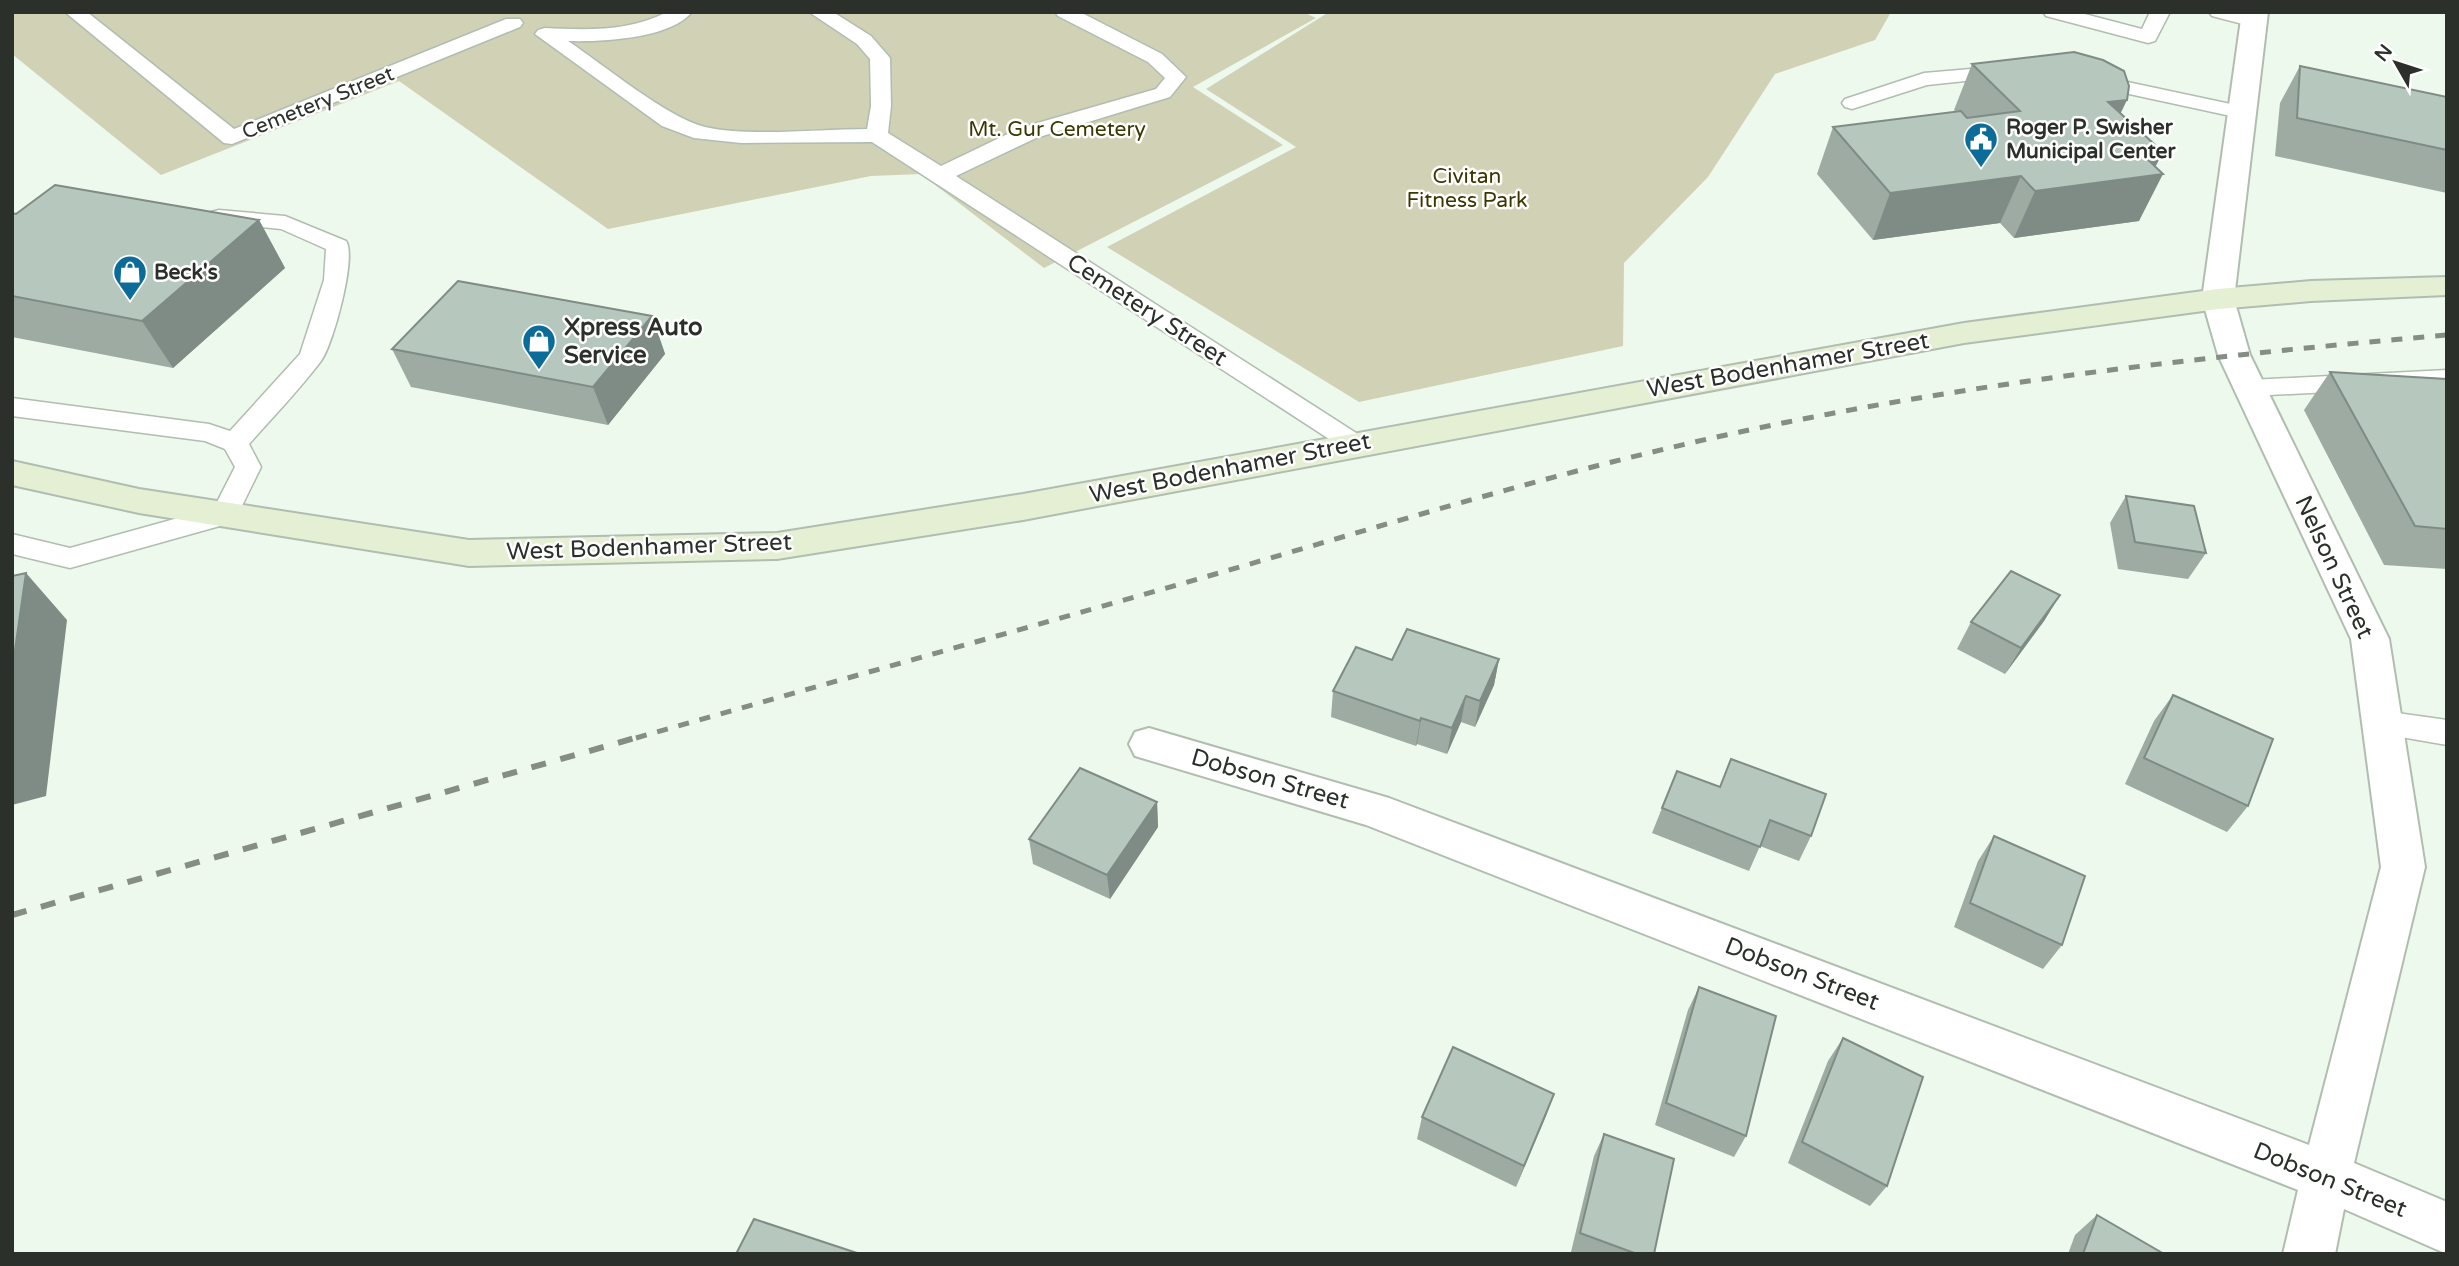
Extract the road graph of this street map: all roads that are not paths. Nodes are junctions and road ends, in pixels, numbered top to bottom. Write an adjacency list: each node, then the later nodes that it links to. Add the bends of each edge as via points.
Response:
1 (75, 12): 8 (lane, Cemetery Street, via 232,138)
2 (682, 12): 9 (lane, Cemetery Street, via 631,31 586,37)
3 (819, 12): 14 (lane, via 864,40 880,58)
4 (1065, 12): 15 (lane, via 1155,58 1176,77 1163,93 1028,133)
5 (2053, 12): 6 (lane, via 2148,37)
6 (2160, 12)
7 (2243, 15): 13 (street, Nelson Street)
8 (508, 18): 9 (lane, Cemetery Street)
9 (545, 34): 14 (lane, Cemetery Street, via 670,121 702,133 741,137)
10 (2026, 73): 12 (lane, via 1924,79)
11 (2064, 77): 13 (lane)
12 (1853, 103)
13 (2240, 112): 18 (street, Nelson Street)
14 (877, 135): 15 (lane, Cemetery Street)
15 (938, 176): 23 (lane, Cemetery Street)
16 (201, 215): 22 (lane, via 285,223 338,246 336,280 312,356)
17 (2447, 286): 18 (main road, West Bodenhamer Street)
18 (2218, 299): 20 (street, Nelson Street, via 2234,355); 23 (main road, West Bodenhamer Street, via 1964,333)
19 (2447, 378): 20 (lane)
20 (2250, 388): 27 (street, Nelson Street, via 2370,639)
21 (12, 407): 22 (lane, via 209,433)
22 (235, 443): 25 (lane, via 248,467)
23 (1356, 444): 25 (main road, West Bodenhamer Street, via 1023,507 777,546 468,553)
24 (12, 473): 25 (main road, West Bodenhamer Street)
25 (224, 515): 26 (lane, via 70,558)
26 (12, 544)
27 (2383, 723): 28 (lane); 30 (street, Nelson Street, via 2403,867)
28 (2447, 733)
29 (1149, 744): 30 (street, Dobson Street, via 1374,810)
30 (2326, 1176): 31 (street, Dobson Street); 32 (street, Nelson Street)
31 (2447, 1228)
32 (2309, 1254)

